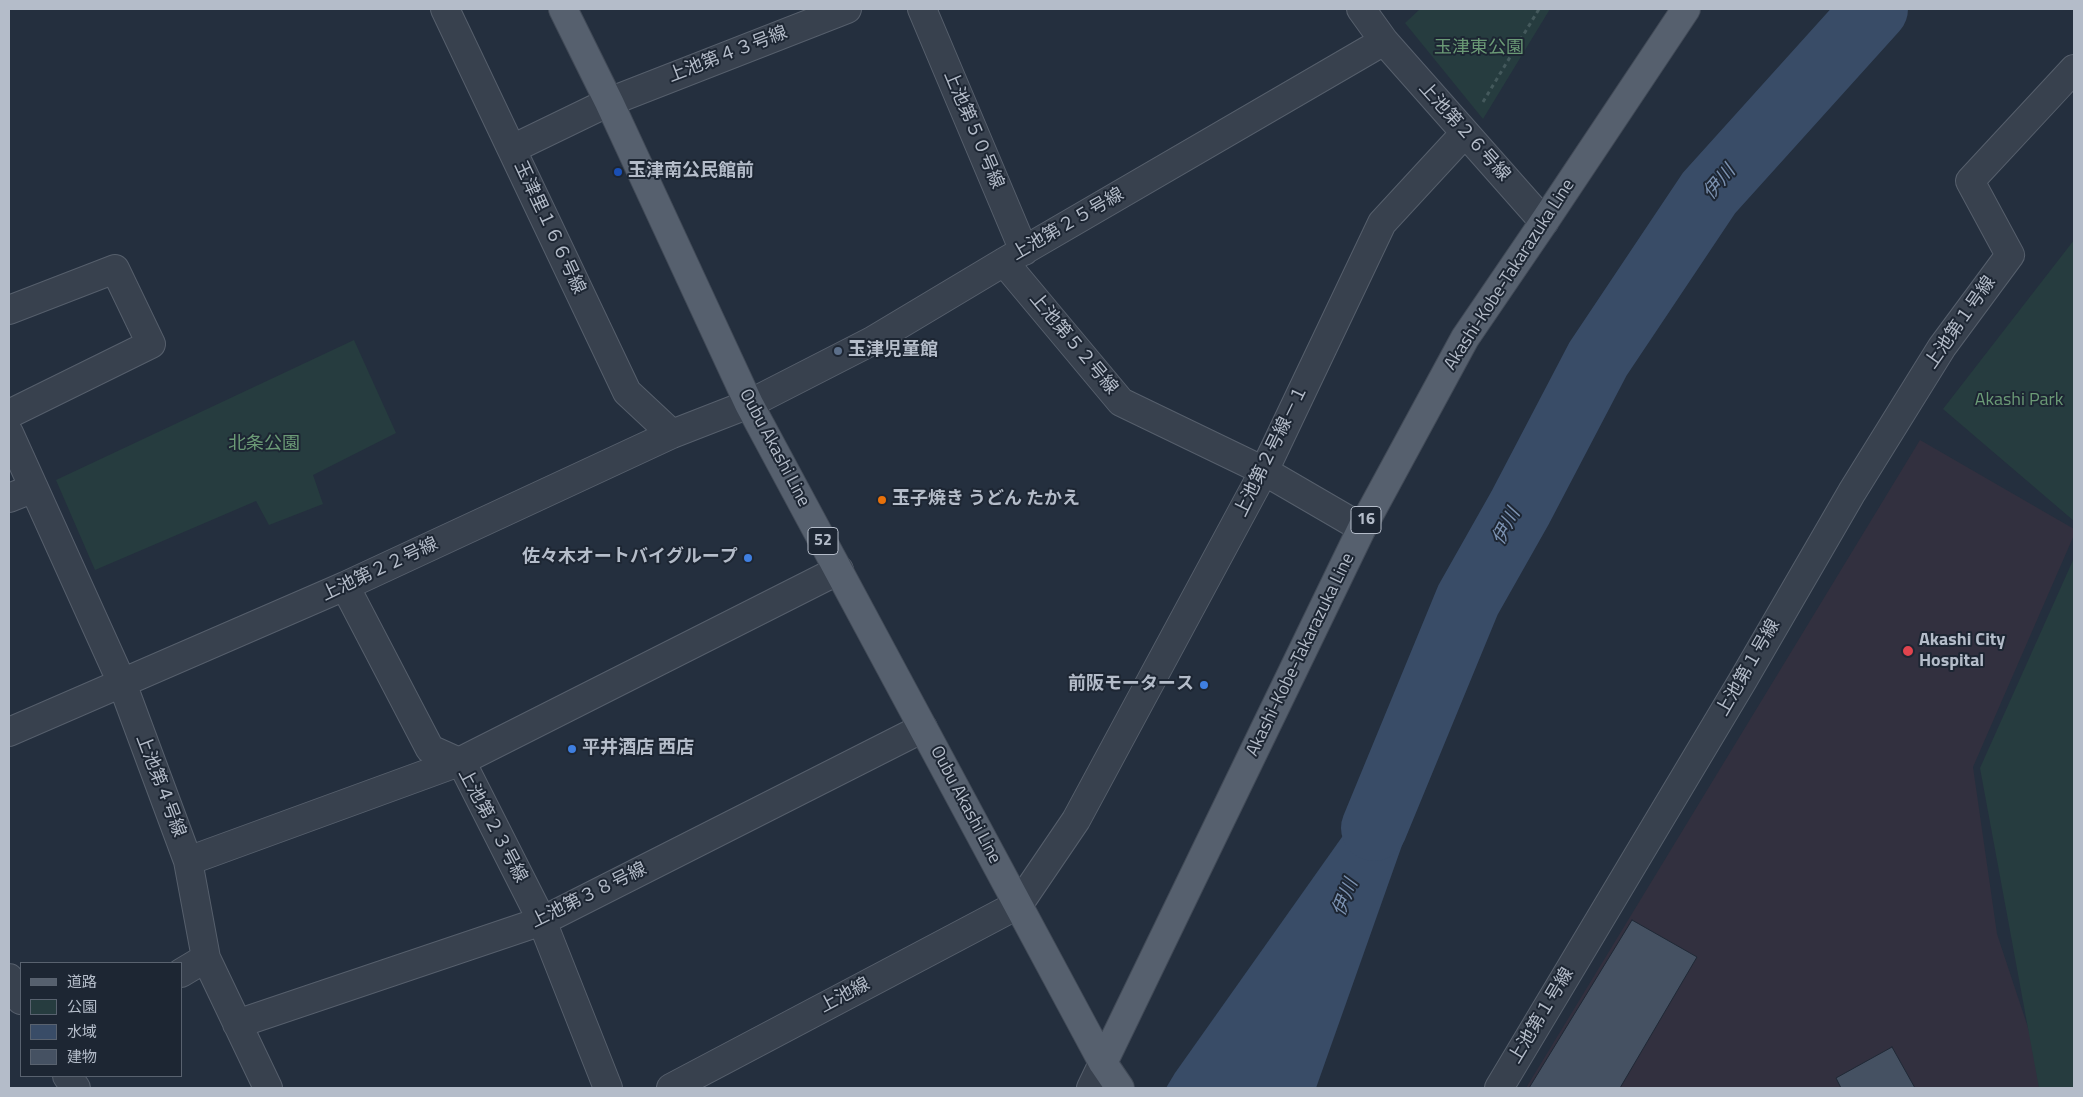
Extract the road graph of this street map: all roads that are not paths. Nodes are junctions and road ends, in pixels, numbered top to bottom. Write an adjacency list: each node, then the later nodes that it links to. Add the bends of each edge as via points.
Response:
1 (445, 9): 11 (street, 玉津里１６６号線)
2 (563, 9): 9 (main road, Oubu Akashi Line / 52)
3 (847, 9): 9 (street, 上池第４３号線)
4 (922, 9): 13 (street, 上池第５０号線)
5 (1361, 9): 7 (street, 上池第２６号線)
6 (1686, 9): 12 (main road, Akashi-Kobe-Takarazuka Line / 16)
7 (1384, 41): 10 (street, 上池第２６号線); 13 (street, 上池第２５号線)
8 (2074, 69): 43 (street, 上池第１号線, via 1970,181 2010,255 1942,347 1852,492)
9 (609, 102): 11 (street, 上池第４３号線); 15 (main road, Oubu Akashi Line / 52)
10 (1465, 133): 12 (street, 上池第２６号線); 19 (street, 上池第２号線－１, via 1382,223)
11 (512, 149): 18 (street, 玉津里１６６号線, via 628,392)
12 (1544, 222): 22 (main road, Akashi-Kobe-Takarazuka Line / 16, via 1465,338)
13 (1014, 256): 15 (street, 上池第２５号線, via 872,341); 19 (street, 上池第５２号線, via 1121,402)
14 (9, 310): 16 (street, via 115,269 151,344)
15 (749, 404): 18 (street, 上池第２２号線); 23 (main road, Oubu Akashi Line / 52)
16 (9, 414)
17 (9, 433): 20 (street, 上池第４号線)
18 (672, 434): 24 (street, 上池第２２号線)
19 (1264, 471): 22 (street, 上池第５２号線); 30 (street, 上池第２号線－１, via 1076,820)
20 (34, 488): 21 (street); 25 (street, 上池第４号線)
21 (9, 498)
22 (1362, 528): 38 (main road, Akashi-Kobe-Takarazuka Line / 16)
23 (839, 570): 26 (main road, Oubu Akashi Line / 52); 28 (street)
24 (345, 586): 25 (street, 上池第２２号線); 28 (street, 上池第２３号線, via 430,749)
25 (122, 683): 27 (street, 上池第２２号線); 29 (street, 上池第４号線)
26 (923, 728): 30 (main road, Oubu Akashi Line / 52); 31 (street, 上池第３８号線)
27 (9, 732)
28 (459, 762): 29 (street); 31 (street, 上池第２３号線)
29 (188, 861): 32 (street, 上池第４号線)
30 (1019, 904): 38 (main road, Oubu Akashi Line / 52); 42 (street, 上池線)
31 (542, 921): 36 (street, 上池第３８号線); 41 (street, 上池第２３号線)
32 (206, 958): 33 (street); 36 (street, 上池第４号線)
33 (182, 972)
34 (9, 978): 35 (street)
35 (20, 998)
36 (237, 1024): 40 (street, 上池第４号線)
37 (68, 1077): 39 (street)
38 (1107, 1079)
39 (76, 1088)
40 (268, 1088)
41 (608, 1088)
42 (671, 1088)
43 (1499, 1088)

